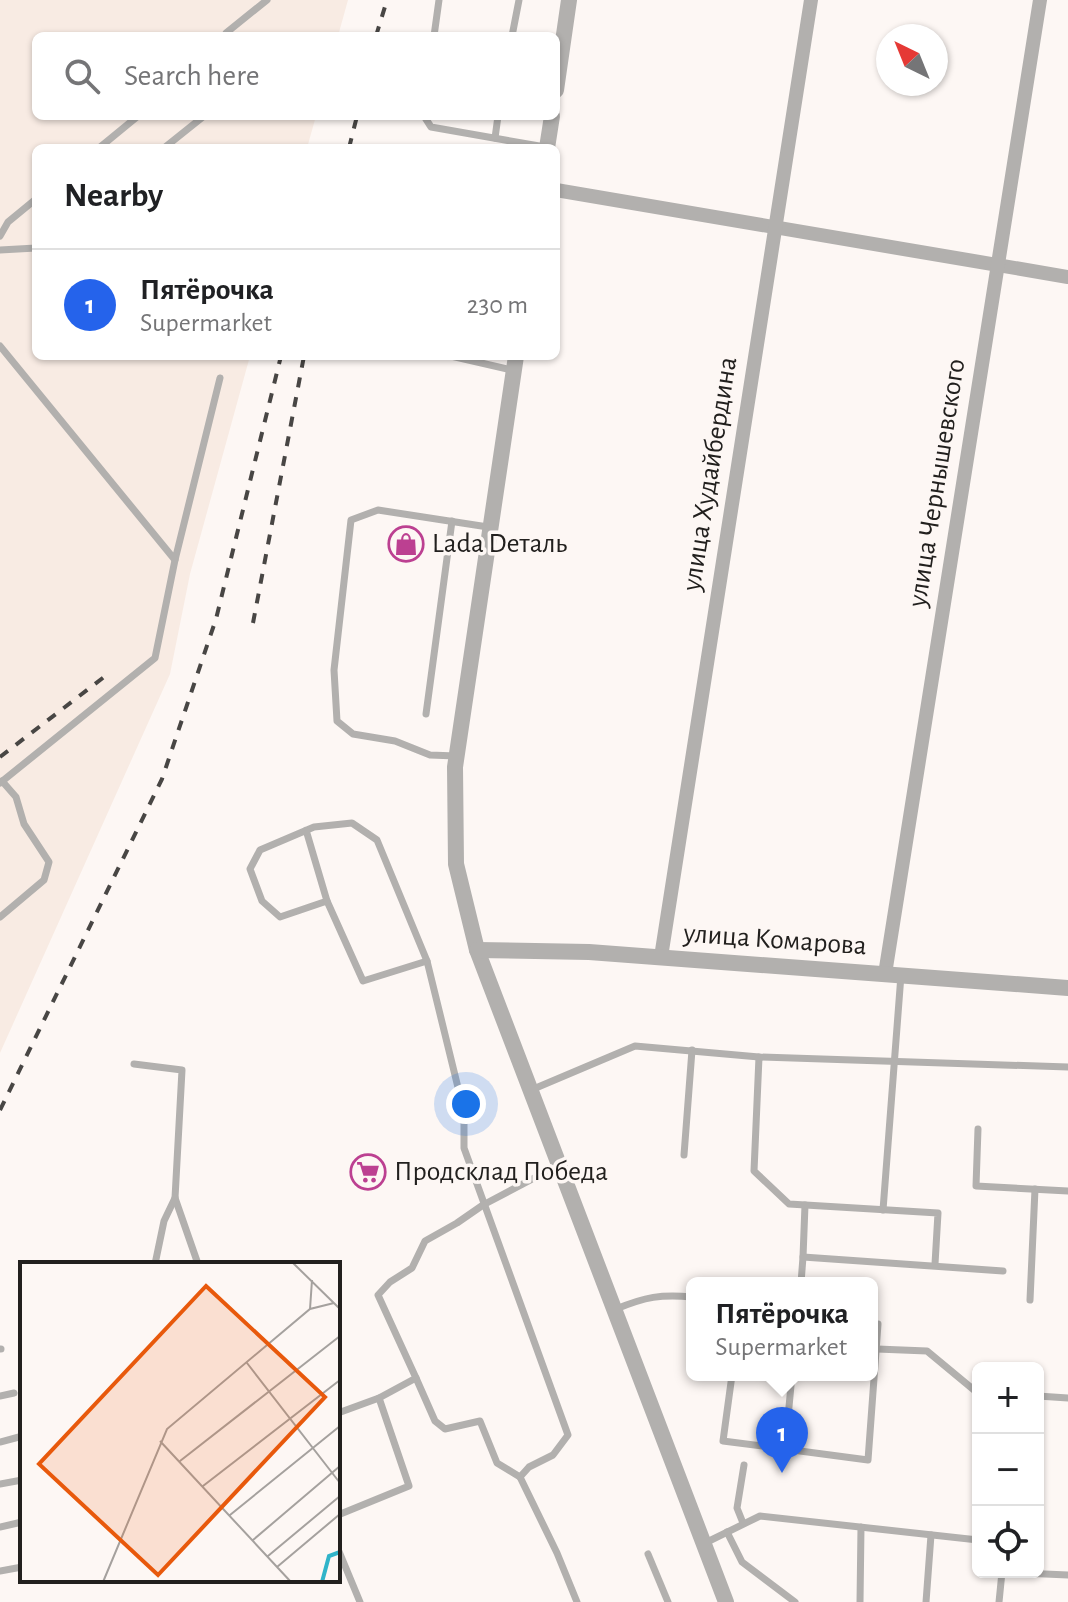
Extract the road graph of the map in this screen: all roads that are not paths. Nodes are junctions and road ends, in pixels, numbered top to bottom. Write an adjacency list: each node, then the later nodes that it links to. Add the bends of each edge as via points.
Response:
1 (267, 0): 7 (lane)
2 (439, 0): 8 (lane)
3 (519, 0): 9 (lane)
4 (811, 0): 23 (street, улица Худайбердина)
5 (1040, 0): 27 (street, улица Чернышевского)
6 (564, 1): 10 (street)
7 (227, 32)
8 (435, 32)
9 (513, 32)
10 (560, 46)
11 (133, 120): 17 (lane)
12 (199, 120): 18 (lane)
13 (427, 120): 16 (lane, via 431,127)
14 (497, 120): 16 (lane)
15 (552, 120): 20 (street)
16 (495, 138): 19 (lane)
17 (104, 144)
18 (169, 144)
19 (527, 144)
20 (548, 144)
21 (560, 191): 23 (street)
22 (32, 202): 24 (lane)
23 (775, 227): 27 (street); 43 (street, улица Худайбердина)
24 (0, 236)
25 (32, 248): 26 (lane)
26 (0, 250)
27 (998, 266): 28 (street); 45 (street, улица Чернышевского)
28 (1068, 277)
29 (0, 346): 35 (lane)
30 (488, 360): 31 (lane)
31 (515, 363): 34 (street)
32 (220, 378): 35 (lane)
33 (452, 521): 34 (lane); 36 (lane); 37 (lane, via 378,510 351,520 334,670 337,721 353,734 395,741 430,755)
34 (491, 527): 37 (street)
35 (175, 560): 38 (lane, via 155,658)
36 (426, 714)
37 (456, 756): 42 (street, via 456,864)
38 (1, 782): 41 (lane, via 16,797 24,824 49,862 44,880)
39 (306, 830): 40 (lane); 40 (lane, via 260,850 250,869 262,901 280,917); 44 (lane, via 352,823 377,840)
40 (327, 901): 44 (lane, via 363,981)
41 (0, 917)
42 (477, 950): 43 (street, улица Комарова); 52 (street)
43 (661, 957): 45 (street, улица Комарова)
44 (427, 961): 59 (lane, via 464,1112 464,1148)
45 (893, 975): 46 (street, улица Комарова); 49 (lane)
46 (1068, 988)
47 (692, 1050): 48 (lane); 52 (lane, via 635,1046); 54 (lane)
48 (759, 1057): 49 (lane); 60 (lane, via 754,1171 789,1204)
49 (894, 1061): 51 (lane); 61 (lane)
50 (134, 1064): 58 (lane, via 182,1070)
51 (1068, 1067)
52 (531, 1090): 55 (street)
53 (978, 1129): 56 (lane, via 976,1186)
54 (684, 1155)
55 (559, 1165): 59 (lane); 70 (street)
56 (1035, 1189): 57 (lane); 69 (lane)
57 (1068, 1191)
58 (175, 1198): 63 (lane); 64 (lane)
59 (483, 1205): 72 (lane, via 425,1241 412,1268 378,1295); 87 (lane, via 568,1435 553,1455)
60 (805, 1205): 61 (lane); 62 (lane)
61 (883, 1210): 65 (lane, via 938,1213)
62 (803, 1257): 65 (lane); 67 (lane)
63 (155, 1262)
64 (197, 1262)
65 (935, 1264): 66 (lane)
66 (1003, 1271)
67 (801, 1277)
68 (686, 1296): 70 (lane, via 663,1294)
69 (1030, 1300)
70 (614, 1310): 98 (street)
71 (878, 1349): 76 (lane, via 927,1351)
72 (416, 1378): 80 (lane); 87 (lane, via 435,1421 445,1429 480,1421 497,1463)
73 (731, 1381): 85 (lane, via 723,1441)
74 (791, 1381): 85 (lane)
75 (874, 1381): 85 (lane, via 868,1460)
76 (972, 1385)
77 (14, 1393): 78 (lane)
78 (0, 1396)
79 (1044, 1396): 81 (lane)
80 (379, 1398): 82 (lane); 90 (lane, via 409,1486)
81 (1068, 1398)
82 (340, 1412)
83 (19, 1437): 84 (lane)
84 (0, 1442)
85 (785, 1449)
86 (744, 1465): 92 (lane, via 737,1508)
87 (520, 1477): 107 (lane)
88 (20, 1480): 89 (lane)
89 (0, 1484)
90 (340, 1514)
91 (20, 1522): 93 (lane)
92 (743, 1523): 94 (lane, via 760,1516); 95 (lane)
93 (0, 1527)
94 (861, 1527): 96 (lane); 111 (lane)
95 (727, 1532): 98 (lane); 110 (lane, via 742,1562)
96 (931, 1535): 97 (lane); 112 (lane)
97 (972, 1539)
98 (703, 1544): 109 (street)
99 (340, 1554): 106 (lane)
100 (648, 1554): 108 (lane)
101 (20, 1567): 102 (lane)
102 (0, 1571)
103 (1044, 1574): 104 (lane)
104 (1068, 1575)
105 (1001, 1578): 113 (lane)
106 (360, 1602)
107 (577, 1602)
108 (668, 1602)
109 (726, 1602)
110 (795, 1602)
111 (860, 1602)
112 (926, 1602)
113 (999, 1602)

